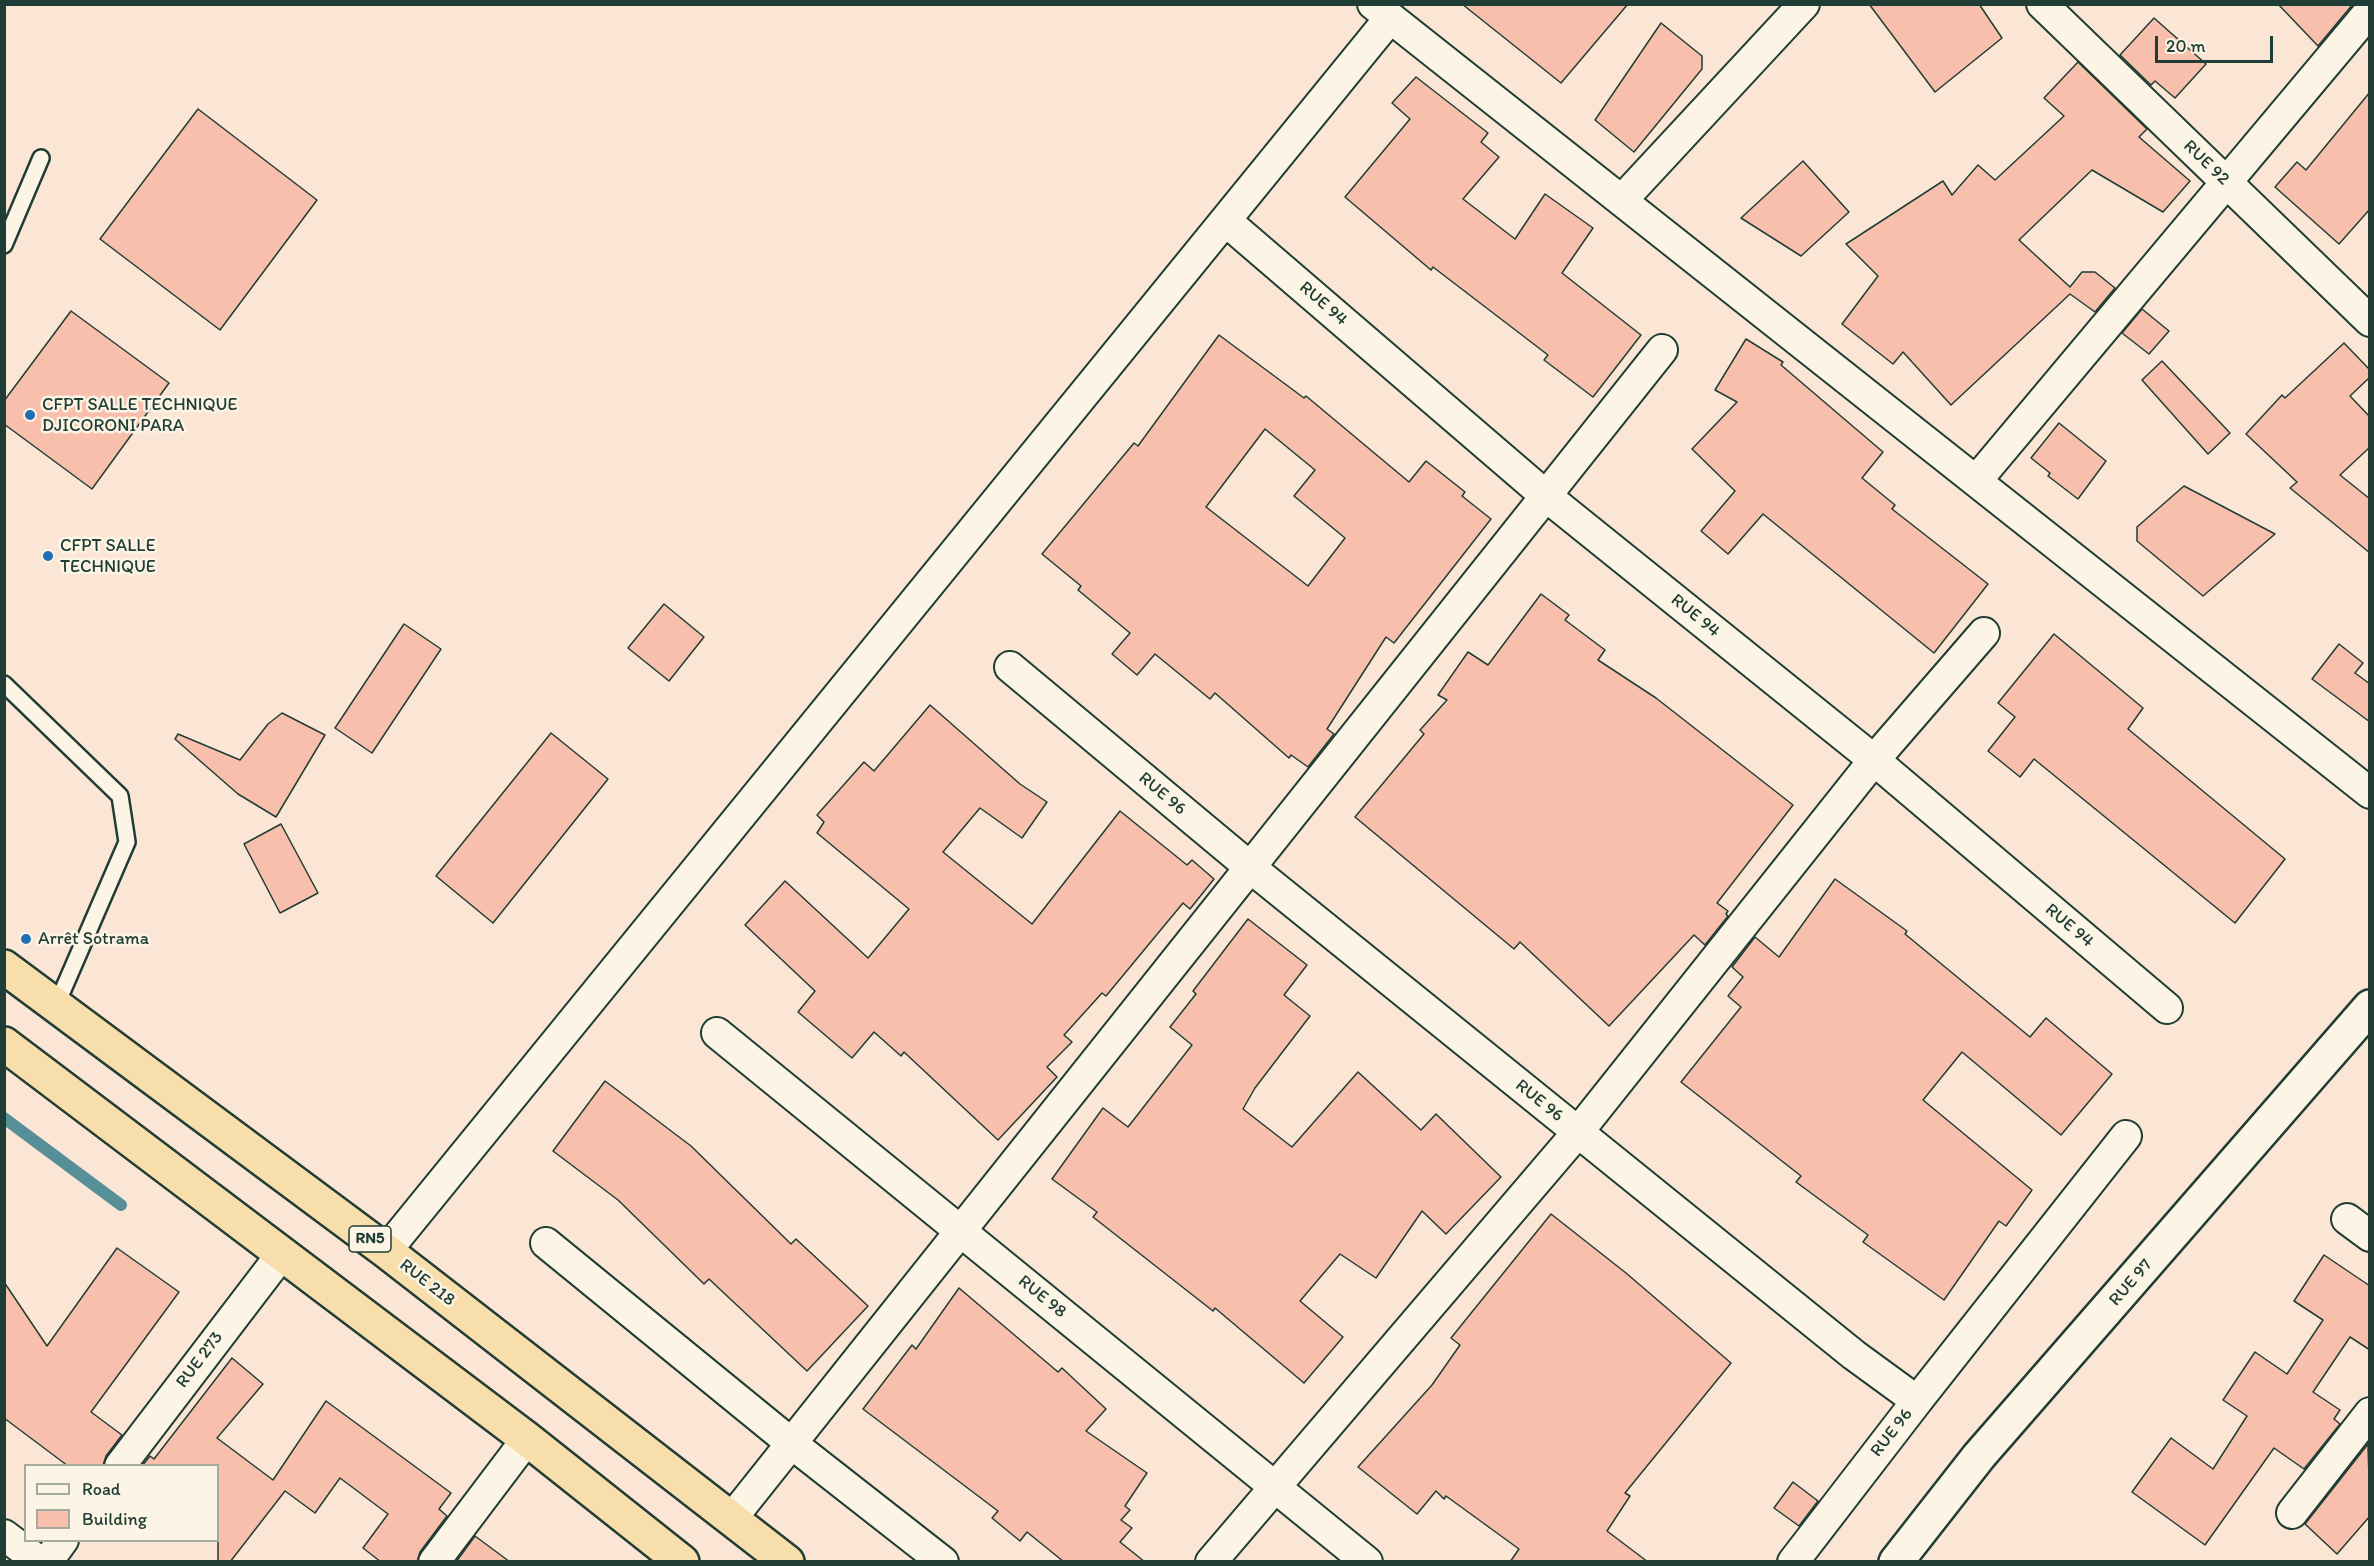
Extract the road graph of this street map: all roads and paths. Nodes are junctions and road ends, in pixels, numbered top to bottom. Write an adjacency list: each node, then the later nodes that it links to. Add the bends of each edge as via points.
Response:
1 (1804, 4): 7 (street)
2 (2042, 4): 6 (street, RUE 92)
3 (1382, 11): 7 (street); 8 (street)
4 (2370, 11): 6 (street)
5 (41, 158): 9 (lane)
6 (2228, 184): 10 (street, RUE 92); 12 (street)
7 (1622, 200): 12 (street)
8 (1226, 220): 13 (street, RUE 94); 30 (street)
9 (4, 245)
10 (2370, 321)
11 (1662, 350): 13 (street)
12 (1976, 481): 18 (street)
13 (1546, 496): 17 (street, RUE 94); 19 (street)
14 (1984, 633): 17 (street)
15 (1010, 667): 19 (street, RUE 96)
16 (4, 684): 21 (lane, via 120,796 127,842)
17 (1874, 760): 23 (street, RUE 94); 26 (street)
18 (2370, 793)
19 (1251, 868): 26 (street, RUE 96); 28 (street)
20 (4, 967): 21 (highway, RUE 218 / RN5)
21 (56, 1006): 30 (highway, RUE 218 / RN5)
22 (2370, 1007): 51 (street, RUE 97, via 1979,1456)
23 (2167, 1008)
24 (717, 1033): 28 (street, RUE 98)
25 (4, 1044): 31 (highway)
26 (1578, 1132): 32 (street, RUE 96, via 1854,1355); 37 (street)
27 (2126, 1136): 32 (street)
28 (961, 1232): 35 (street); 37 (street, RUE 98)
29 (546, 1244): 35 (street)
30 (386, 1251): 39 (highway, RUE 218 / RN5)
31 (280, 1255): 34 (highway); 36 (street, RUE 273)
32 (1917, 1401): 50 (street, RUE 96)
33 (2370, 1413): 38 (street)
34 (527, 1439): 44 (street); 45 (highway)
35 (791, 1443): 39 (street); 47 (street)
36 (122, 1464)
37 (1274, 1488): 48 (street); 49 (street, RUE 98)
38 (2292, 1513)
39 (732, 1518): 46 (highway, RUE 218 / RN5)
40 (4, 1535): 42 (street)
41 (61, 1542): 43 (street)
42 (40, 1562)
43 (46, 1562)
44 (434, 1562)
45 (682, 1562)
46 (787, 1562)
47 (943, 1562)
48 (1211, 1562)
49 (1367, 1562)
50 (1793, 1562)
51 (1896, 1562)

